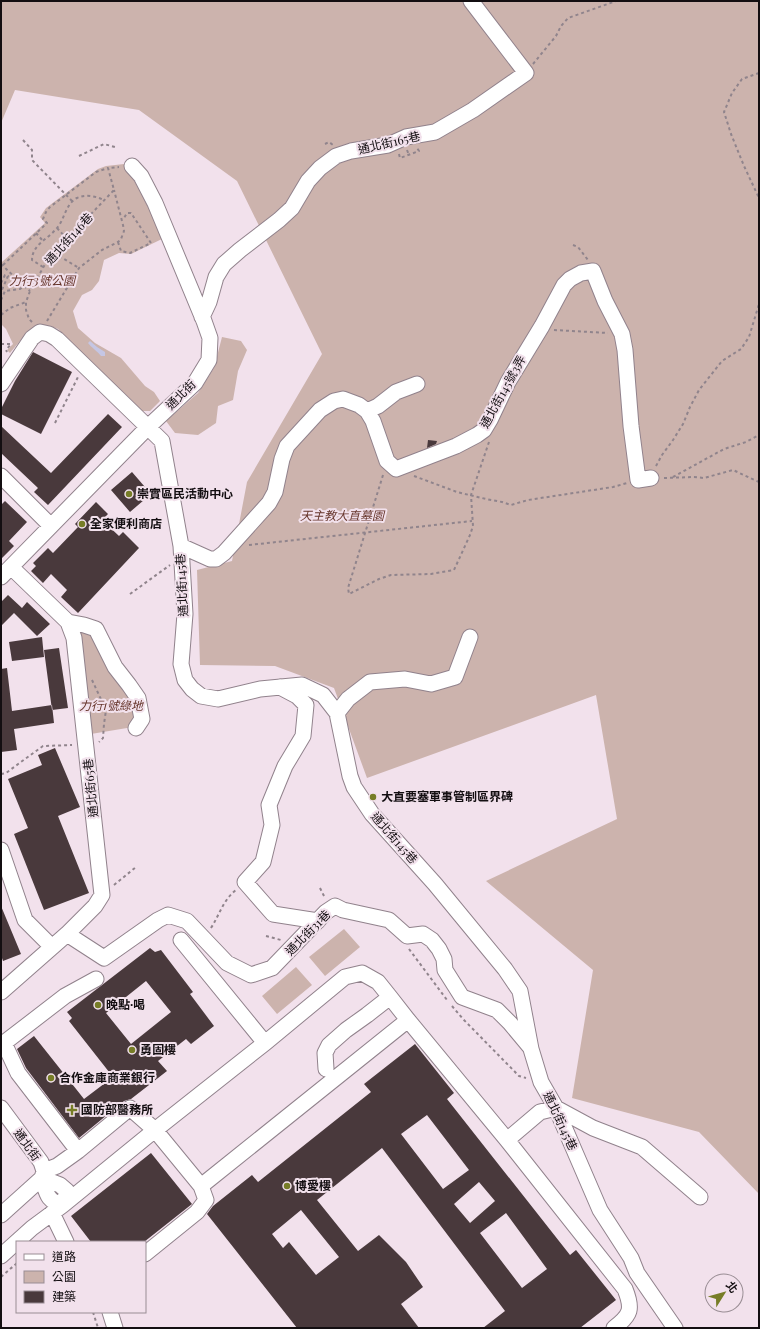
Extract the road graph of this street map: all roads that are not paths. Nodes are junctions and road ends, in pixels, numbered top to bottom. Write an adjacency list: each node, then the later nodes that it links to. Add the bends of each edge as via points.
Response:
1 (471, 1): 3 (street, 通北街165巷, via 526,73 473,110 435,132 336,156 320,168 292,208 224,264 216,277)
2 (132, 166): 3 (street, 通北街, via 141,176 155,203)
3 (202, 317): 7 (street, 通北街, via 210,338 209,360 195,382)
4 (1, 384): 7 (street, via 32,338 40,332 49,334)
5 (417, 384): 6 (street, via 396,392)
6 (367, 411): 9 (street, 通北街145號3弄, via 392,465 456,446 477,436 490,420 508,382 564,285 570,279 594,271 605,301 622,334 631,426); 11 (street, via 342,399 320,410 287,446 275,492 269,503 230,547 216,559)
7 (148, 427): 10 (street, 通北街); 11 (street, 通北街145巷, via 162,441)
8 (1, 476): 10 (street)
9 (644, 479)
10 (51, 526): 12 (street, 通北街)
11 (181, 552): 15 (street, 通北街145巷, via 184,614 181,664 185,680 201,696 218,699)
12 (6, 572): 13 (street, 通北街65巷)
13 (68, 622): 17 (street, via 96,629 115,667 138,698 142,719); 20 (street, 通北街65巷, via 74,638 102,894 96,906)
14 (470, 637): 16 (street, via 455,677 431,684 405,679 370,682 348,699)
15 (280, 687): 16 (street, 通北街145巷, via 302,685 322,695); 19 (street, via 297,696 306,705 303,736 285,766 270,805 272,825 263,862 245,882 273,914)
16 (337, 713): 28 (street, 通北街145巷, via 354,787 372,814 506,969 520,991)
17 (136, 728)
18 (1, 850): 22 (street, via 25,920)
19 (318, 921): 20 (street, 通北街31巷, via 272,968 251,975 227,963 187,921 168,915 104,958); 28 (street, 通北街31巷, via 335,906 389,920 407,936 423,934 439,949 444,959 445,970 462,997 497,1010)
20 (67, 934): 22 (street)
21 (181, 940): 27 (street)
22 (52, 947): 24 (street)
23 (96, 979): 34 (street, via 65,996 4,1043 18,1073)
24 (1, 992)
25 (390, 997): 26 (street); 27 (street, via 378,982 362,973 345,976); 29 (street, via 329,1045 325,1053)
26 (408, 1020): 33 (street); 36 (street)
27 (265, 1043): 32 (street)
28 (531, 1049): 31 (street, 通北街145巷, via 541,1082)
29 (326, 1069)
30 (1, 1108): 35 (street, 通北街, via 41,1162)
31 (556, 1108): 33 (street, via 540,1112); 37 (street, via 593,1128 642,1147); 48 (street, 通北街145巷, via 600,1210 631,1258 637,1273)
32 (155, 1130): 34 (street, via 130,1108); 36 (street); 38 (street)
33 (507, 1140): 46 (street, via 625,1289 630,1303)
34 (78, 1151): 35 (street)
35 (43, 1175): 38 (street, via 47,1196); 39 (street, 通北街)
36 (201, 1186): 43 (street, via 206,1200 197,1212)
37 (700, 1197)
38 (58, 1209): 40 (street); 41 (street)
39 (1, 1215)
40 (18, 1241)
41 (66, 1241)
42 (16, 1242): 44 (street)
43 (146, 1253)
44 (1, 1256)
45 (110, 1313): 47 (street)
46 (623, 1326)
47 (115, 1328)
48 (675, 1328)

